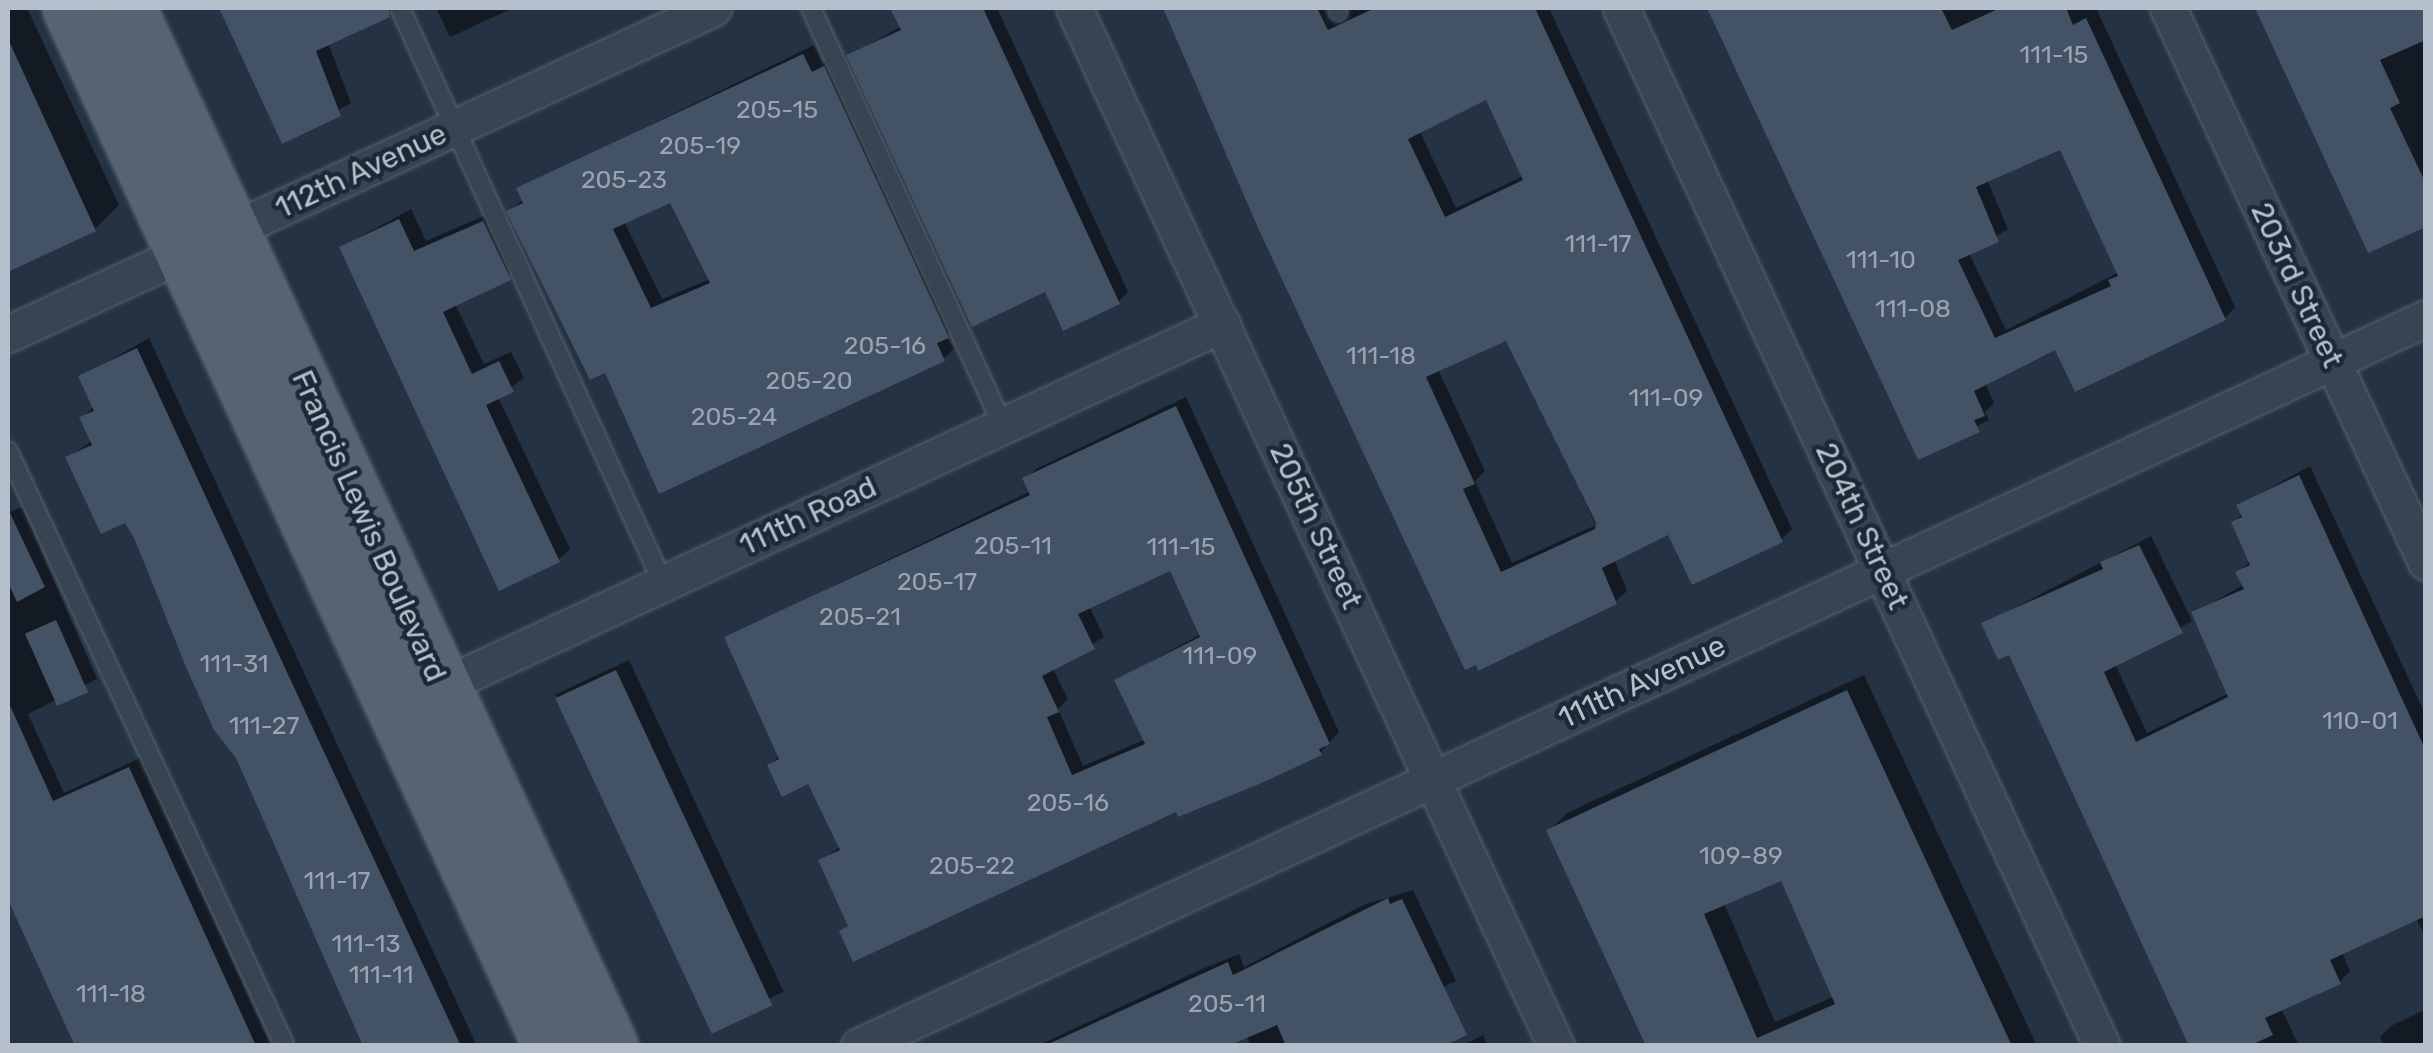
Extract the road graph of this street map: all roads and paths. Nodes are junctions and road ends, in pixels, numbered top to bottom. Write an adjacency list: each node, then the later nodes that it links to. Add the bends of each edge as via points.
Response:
1 (70, 8): 11 (main road, Francis Lewis Boulevard)
2 (128, 8): 10 (main road, Francis Lewis Boulevard)
3 (400, 8): 9 (lane)
4 (714, 8): 9 (street, 112th Avenue)
5 (811, 8): 16 (lane)
6 (1074, 8): 13 (street, 205th Street)
7 (1621, 8): 19 (street, 204th Street)
8 (2168, 8): 15 (street, 203rd Street)
9 (455, 128): 10 (street, 112th Avenue); 20 (lane)
10 (234, 228): 11 (street, 112th Avenue); 21 (main road, Francis Lewis Boulevard)
11 (184, 252): 14 (street, 112th Avenue); 21 (main road, Francis Lewis Boulevard)
12 (2426, 318): 15 (street, 111th Avenue)
13 (1222, 324): 16 (street, 111th Road); 22 (street, 205th Street)
14 (8, 334)
15 (2332, 361): 18 (street, 203rd Street); 19 (street, 111th Avenue)
16 (1003, 425): 20 (street, 111th Road)
17 (8, 451): 23 (lane)
18 (2426, 562)
19 (1883, 570): 22 (street, 111th Avenue); 28 (street, 204th Street)
20 (663, 583): 21 (street, 111th Road)
21 (418, 697): 24 (main road, Francis Lewis Boulevard); 25 (main road, Francis Lewis Boulevard)
22 (1433, 779): 26 (street, 111th Avenue); 27 (street, 205th Street)
23 (285, 1046)
24 (550, 1046)
25 (610, 1046)
26 (860, 1046)
27 (1556, 1046)
28 (2102, 1046)

